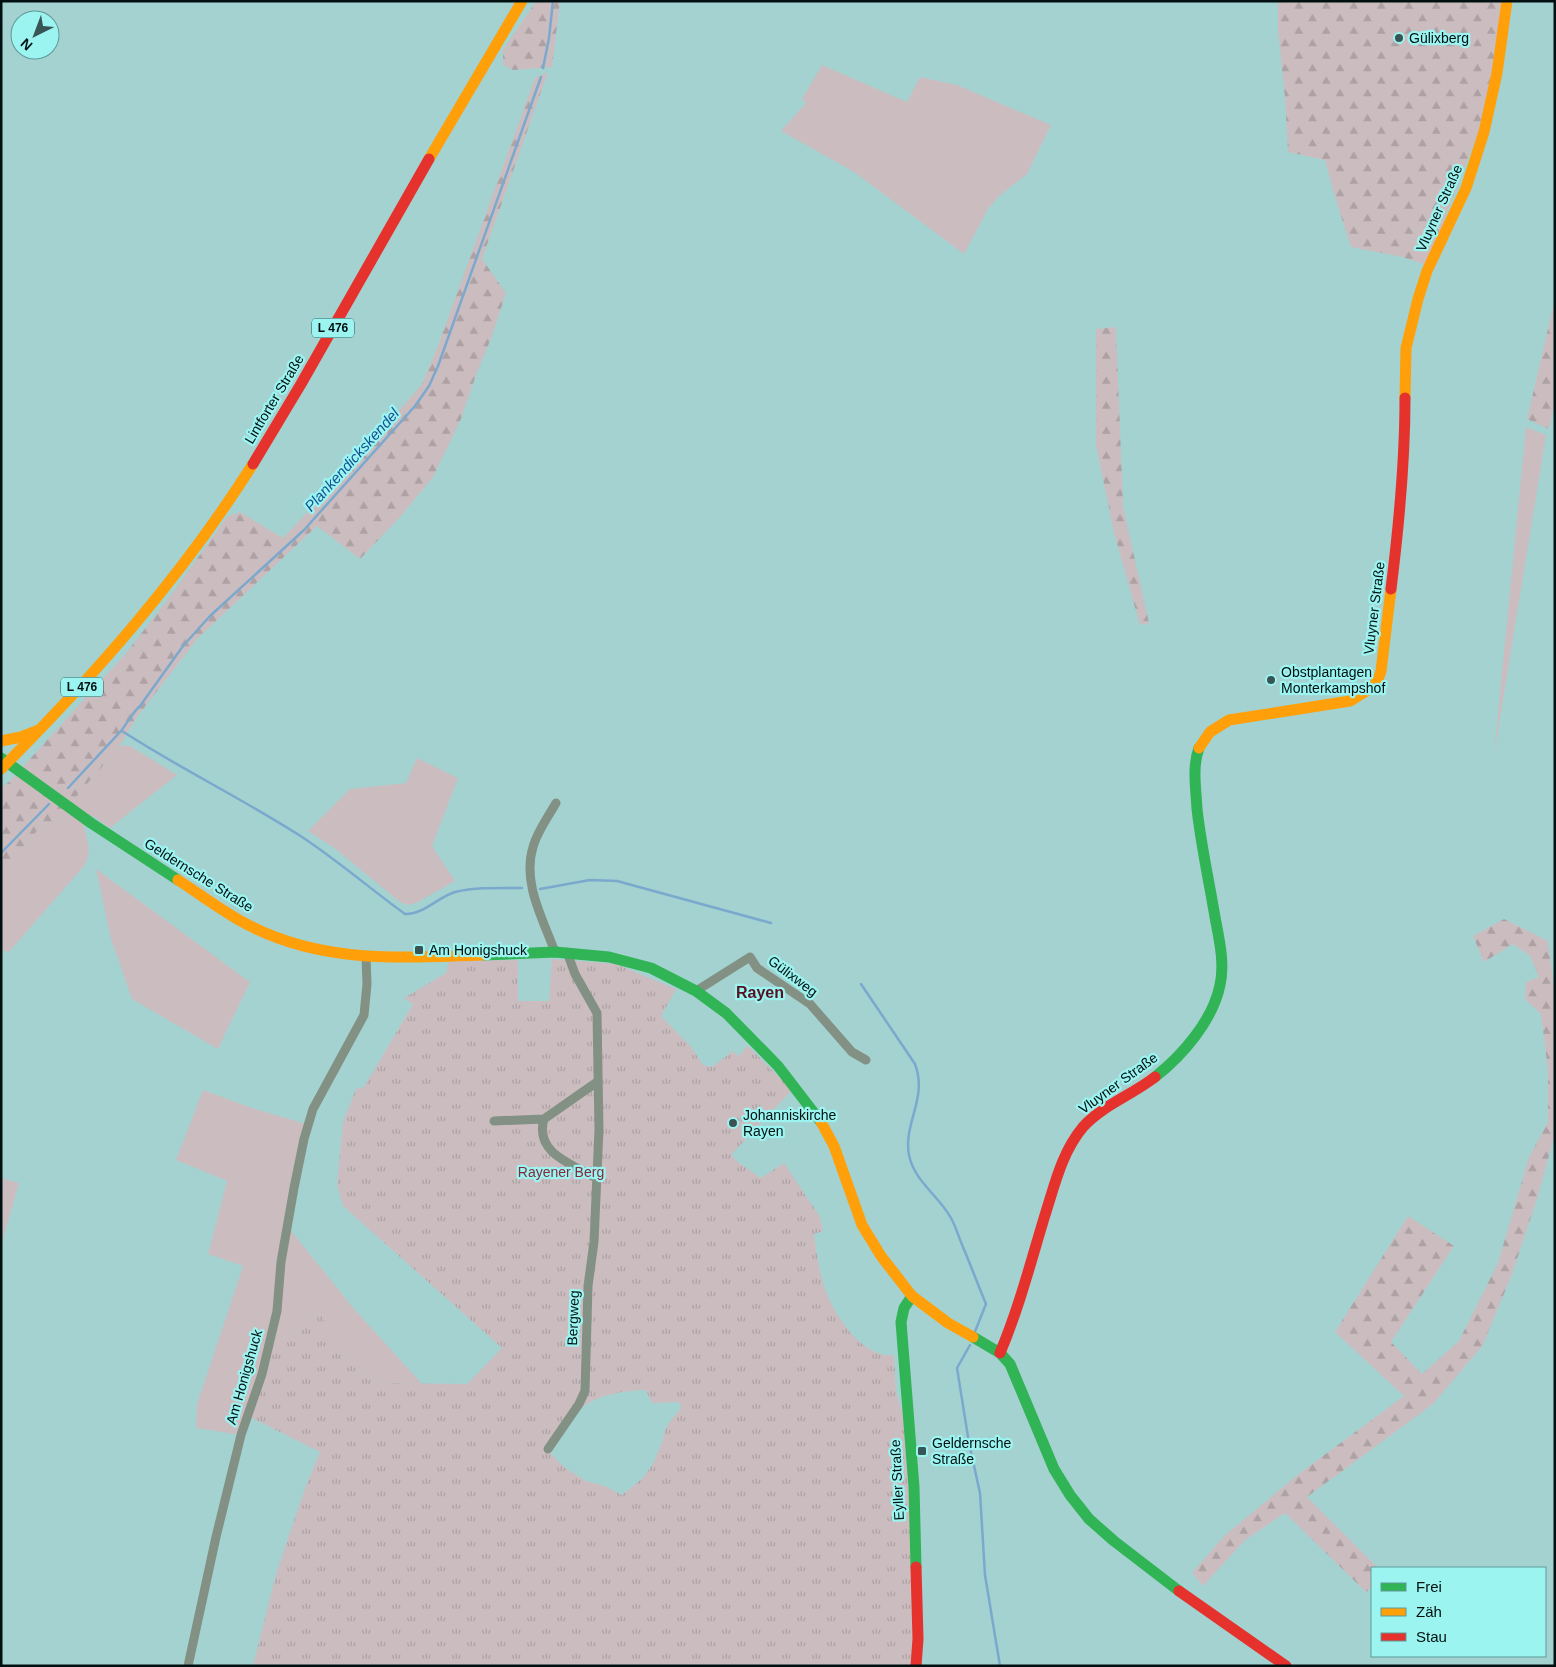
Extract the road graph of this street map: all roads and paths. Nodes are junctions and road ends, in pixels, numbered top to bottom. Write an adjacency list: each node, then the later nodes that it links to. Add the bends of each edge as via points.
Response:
1 (522, 1): 3 (main road, Lintforter Straße / L 476, via 285,412 226,506 162,594 80,689)
2 (1508, 1): 16 (main road, Vluyner Straße, via 1484,132 1466,188 1427,271 1406,348 1402,497 1378,680 1350,701 1229,720 1211,729 1204,738 1195,763 1197,811 1222,954 1217,998 1191,1038 1161,1074 1092,1118 1066,1152)
3 (39, 730): 4 (main road, Lintforter Straße); 5 (main road, Lintforter Straße / L 476)
4 (1, 741)
5 (3, 763): 8 (main road, Geldernsche Straße, via 239,920 300,945)
6 (556, 803): 7 (street, via 533,846 529,878)
7 (561, 952): 8 (main road, Geldernsche Straße, via 394,958); 9 (main road, Geldernsche Straße, via 609,957 651,968); 11 (street, Bergweg, via 597,1013)
8 (366, 956): 18 (street, Am Honigshuck, via 364,1015 312,1109 306,1130 281,1262 277,1311 262,1374 241,1435)
9 (696, 990): 10 (street, Gülixweg, via 750,957 757,968 810,1004 852,1052); 15 (main road, Geldernsche Straße, via 726,1013 778,1066 818,1117 834,1146 862,1225)
10 (866, 1060)
11 (597, 1082): 12 (street); 14 (street, Bergweg)
12 (544, 1119): 13 (street); 14 (street, via 545,1145 550,1152)
13 (494, 1121)
14 (596, 1178): 17 (street, Bergweg, via 585,1392)
15 (912, 1296): 16 (main road, Geldernsche Straße, via 948,1323); 19 (main road, Eyller Straße, via 902,1307 900,1322 914,1487)
16 (1000, 1353): 20 (main road, Geldernsche Straße, via 1018,1380 1054,1470 1089,1519 1188,1597)
17 (548, 1449)
18 (188, 1666)
19 (916, 1666)
20 (1286, 1666)

